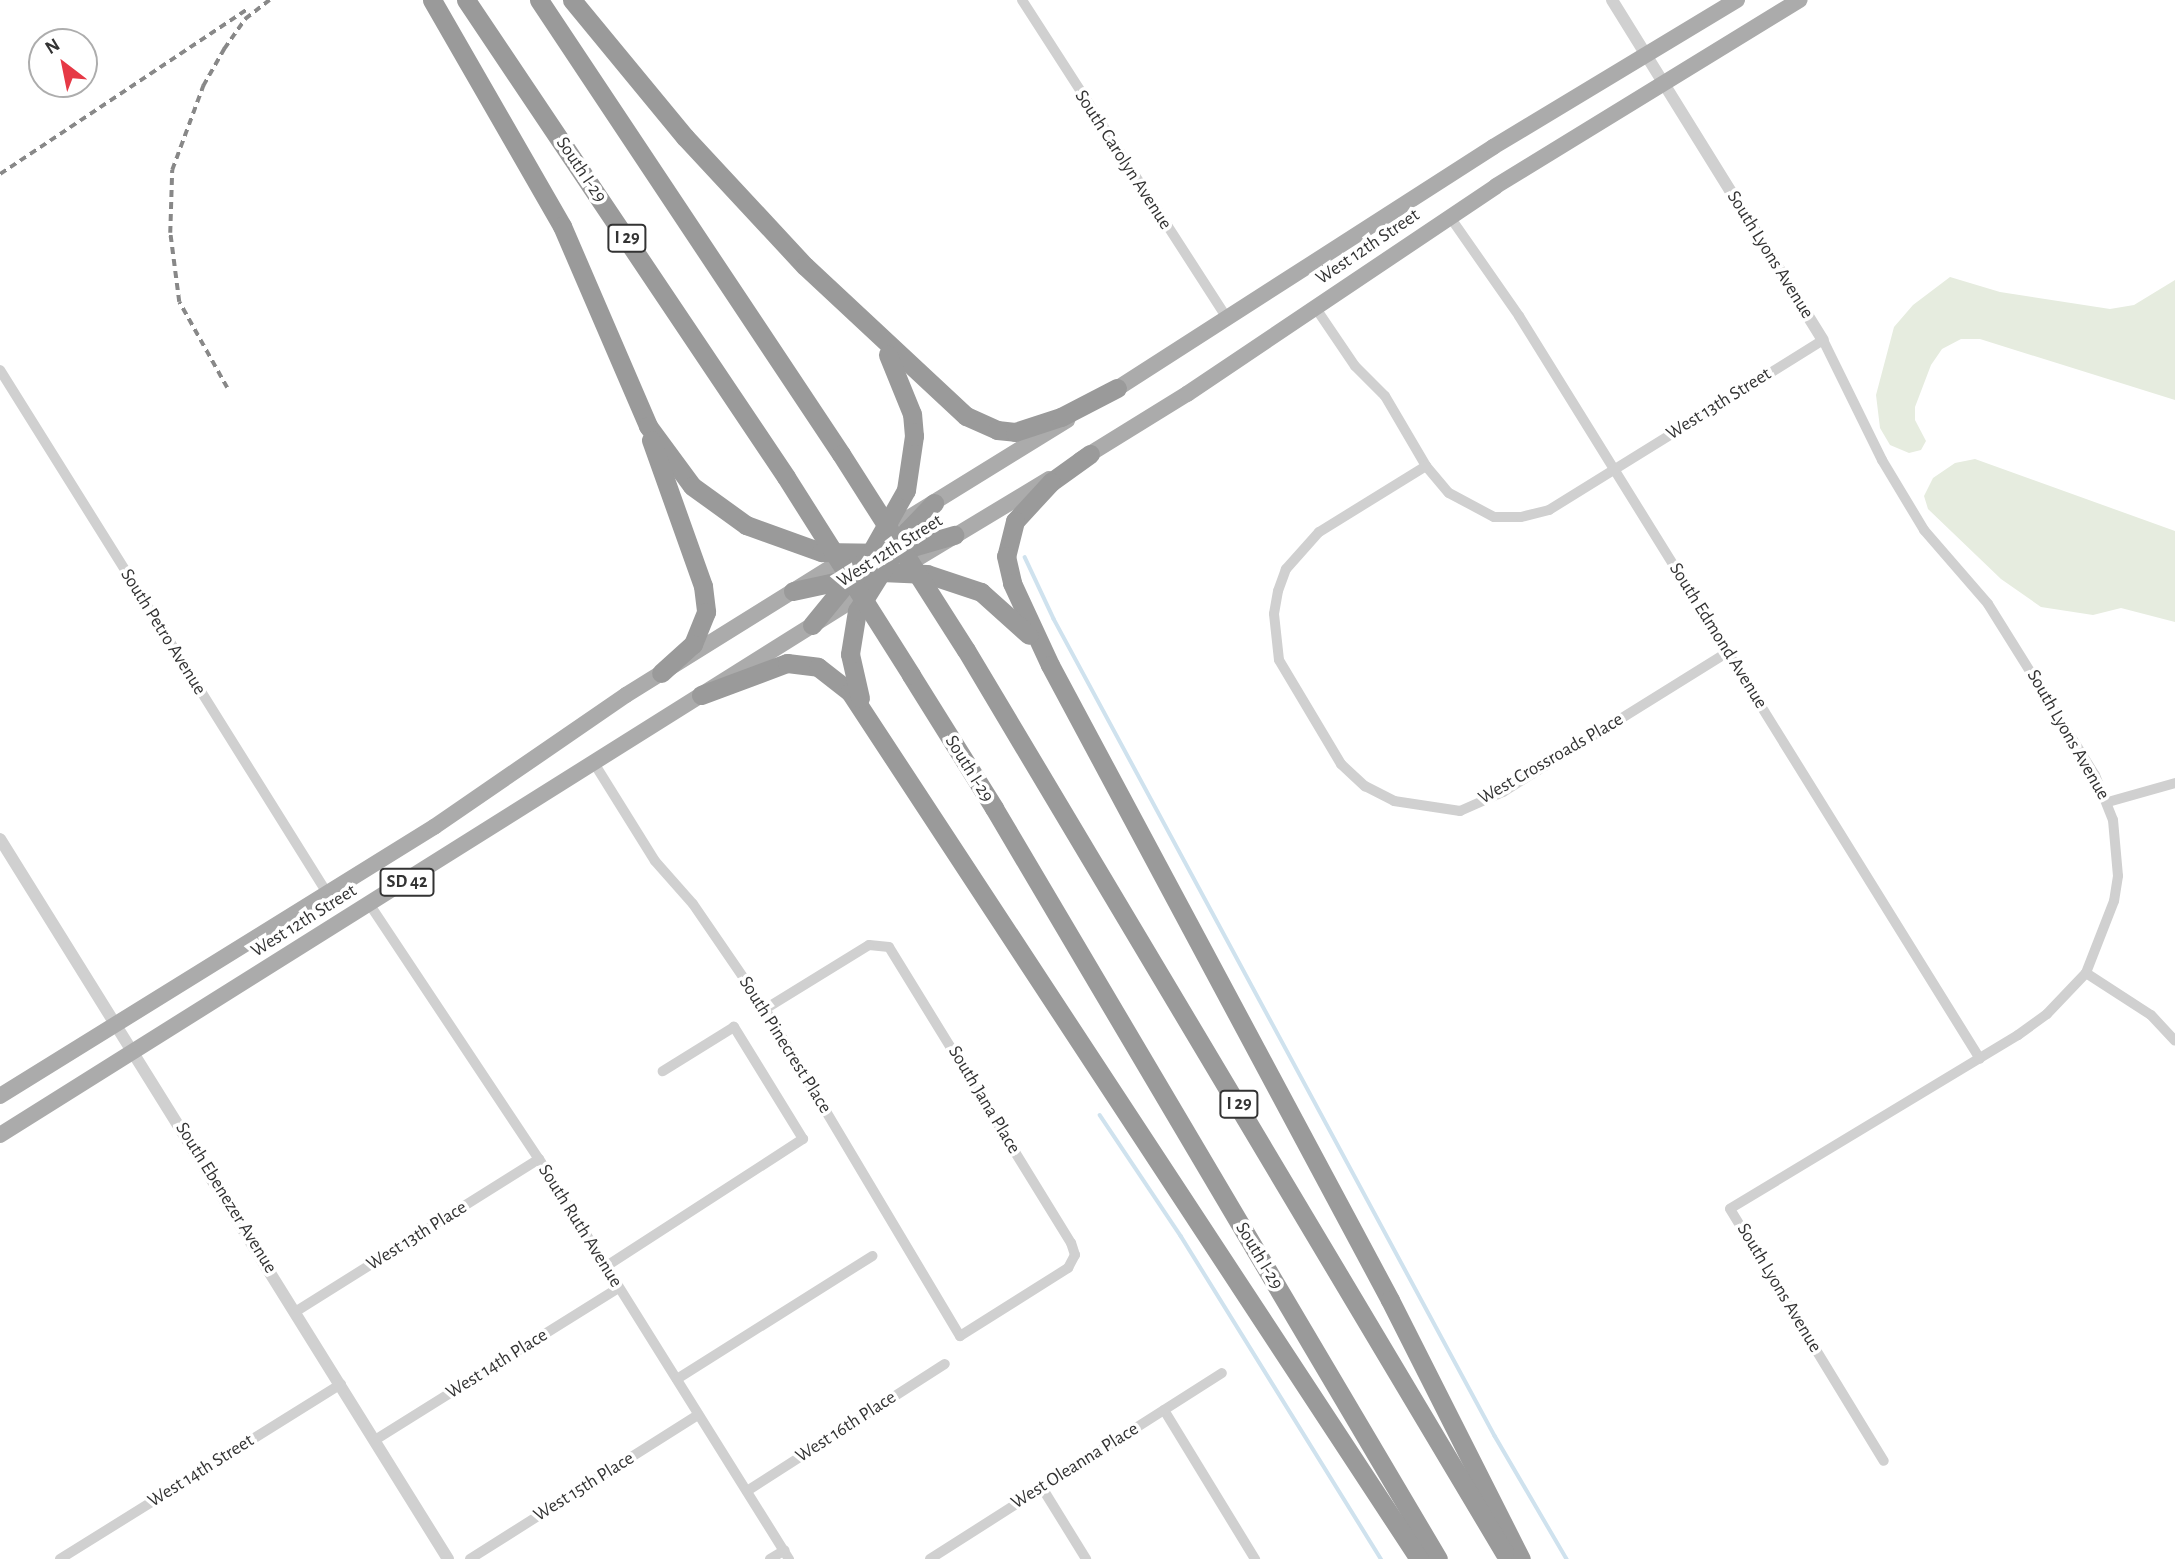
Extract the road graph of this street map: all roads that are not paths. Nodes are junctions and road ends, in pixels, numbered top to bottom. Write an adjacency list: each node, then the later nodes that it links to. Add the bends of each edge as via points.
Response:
1 (432, 0): 18 (highway, via 562,226)
2 (466, 0): 74 (highway, South I-29 / I 29, bridge, via 786,477 994,808)
3 (539, 0): 75 (highway, I 29, bridge, via 841,453 966,650)
4 (572, 0): 15 (highway, via 685,137)
5 (1021, 0): 13 (street, South Carolyn Avenue)
6 (1612, 0): 9 (street, South Lyons Avenue)
7 (1737, 0): 9 (main road, West 12th Street)
8 (1800, 0): 10 (main road, West 12th Street)
9 (1647, 54): 10 (street, South Lyons Avenue); 13 (main road, West 12th Street)
10 (1664, 83): 11 (main road, West 12th Street); 14 (street, South Lyons Avenue)
11 (1450, 217): 12 (main road, West 12th Street); 21 (street, South Edmond Avenue)
12 (1315, 307): 19 (main road, West 12th Street); 20 (street, West 13th Street, via 1355,366 1385,396)
13 (1227, 318): 17 (main road, West 12th Street)
14 (1822, 340): 21 (street, West 13th Street); 36 (street, South Lyons Avenue, via 1899,490 1924,530 1988,604)
15 (881, 341): 17 (highway, via 965,416 997,430 1037,427); 24 (highway, via 907,395 914,436 905,490)
16 (0, 370): 38 (street, South Petro Avenue)
17 (1117, 388): 22 (main road, West 12th Street)
18 (648, 426): 24 (highway, via 675,467 725,512 786,542); 31 (highway, via 654,457 705,600 699,634)
19 (1090, 454): 23 (main road, West 12th Street); 30 (highway, via 1038,494 1015,521 1008,538 1010,576)
20 (1426, 466): 21 (street, West 13th Street, via 1449,493 1494,517 1549,510); 29 (street, West Crossroads Place, via 1319,532 1286,569 1276,603 1274,636 1291,685 1341,764 1364,786 1394,801 1460,811 1503,792)
21 (1615, 469): 29 (street, South Edmond Avenue)
22 (934, 503): 24 (main road, West 12th Street / SD 42); 25 (highway)
23 (954, 535): 25 (highway)
24 (866, 549): 25 (highway); 26 (highway); 27 (main road, West 12th Street / SD 42)
25 (891, 565): 26 (highway); 30 (highway, via 981,592 1010,614)
26 (861, 583): 27 (highway); 28 (highway); 33 (highway, via 850,654 856,687)
27 (793, 591): 31 (main road, West 12th Street / SD 42)
28 (812, 625): 32 (main road, West 12th Street / SD 42)
29 (1728, 652): 45 (street, South Edmond Avenue)
30 (1050, 665): 76 (highway, via 1390,1300)
31 (661, 673): 38 (main road, West 12th Street / SD 42)
32 (701, 695): 33 (highway, via 769,668 803,663 840,680); 34 (main road, West 12th Street / SD 42)
33 (870, 721): 73 (highway)
34 (594, 763): 39 (main road, West 12th Street / SD 42); 41 (street, South Pinecrest Place, via 655,861 693,904)
35 (2175, 783): 36 (street)
36 (2108, 803): 40 (street, South Lyons Avenue, via 2118,876 2111,912)
37 (0, 839): 42 (street, South Ebenezer Avenue)
38 (327, 893): 42 (main road, West 12th Street / SD 42)
39 (370, 905): 44 (main road, West 12th Street / SD 42); 49 (street, South Ruth Avenue)
40 (2086, 973): 43 (street, via 2153,1016); 45 (street, South Lyons Avenue, via 2047,1014)
41 (765, 1009): 54 (street, South Pinecrest Place); 54 (street, South Jana Place, via 869,946 889,947 1071,1243 1073,1262 1059,1276)
42 (116, 1023): 44 (street, South Ebenezer Avenue); 47 (main road, West 12th Street / SD 42)
43 (2175, 1041)
44 (134, 1052): 48 (main road, West 12th Street / SD 42); 53 (street, South Ebenezer Avenue)
45 (1980, 1059): 62 (street, South Lyons Avenue, via 1730,1209)
46 (663, 1071): 51 (street, via 734,1027 803,1139)
47 (0, 1096)
48 (0, 1135)
49 (539, 1159): 51 (street, South Ruth Avenue); 53 (street, West 13th Place)
50 (872, 1256): 57 (street)
51 (605, 1267): 52 (street, South Ruth Avenue)
52 (618, 1288): 57 (street, South Ruth Avenue); 61 (street, West 14th Place)
53 (295, 1312): 58 (street, South Ebenezer Avenue)
54 (960, 1336)
55 (945, 1364): 64 (street, West 16th Place)
56 (1222, 1373): 59 (street, West Oleanna Place)
57 (677, 1379): 60 (street, South Ruth Avenue)
58 (341, 1384): 61 (street, South Ebenezer Avenue); 67 (street, West 14th Street)
59 (1164, 1410): 63 (street, West Oleanna Place); 72 (street)
60 (698, 1415): 64 (street, South Ruth Avenue); 68 (street, West 15th Place)
61 (375, 1440): 66 (street, South Ebenezer Avenue)
62 (1884, 1461)
63 (1041, 1486): 70 (street, West Oleanna Place); 71 (street)
64 (747, 1491): 65 (street, South Ruth Avenue)
65 (787, 1555): 69 (street)
66 (446, 1558)
67 (60, 1559)
68 (470, 1559)
69 (770, 1559)
70 (930, 1559)
71 (1086, 1559)
72 (1255, 1559)
73 (1419, 1559)
74 (1437, 1559)
75 (1508, 1559)
76 (1521, 1559)

